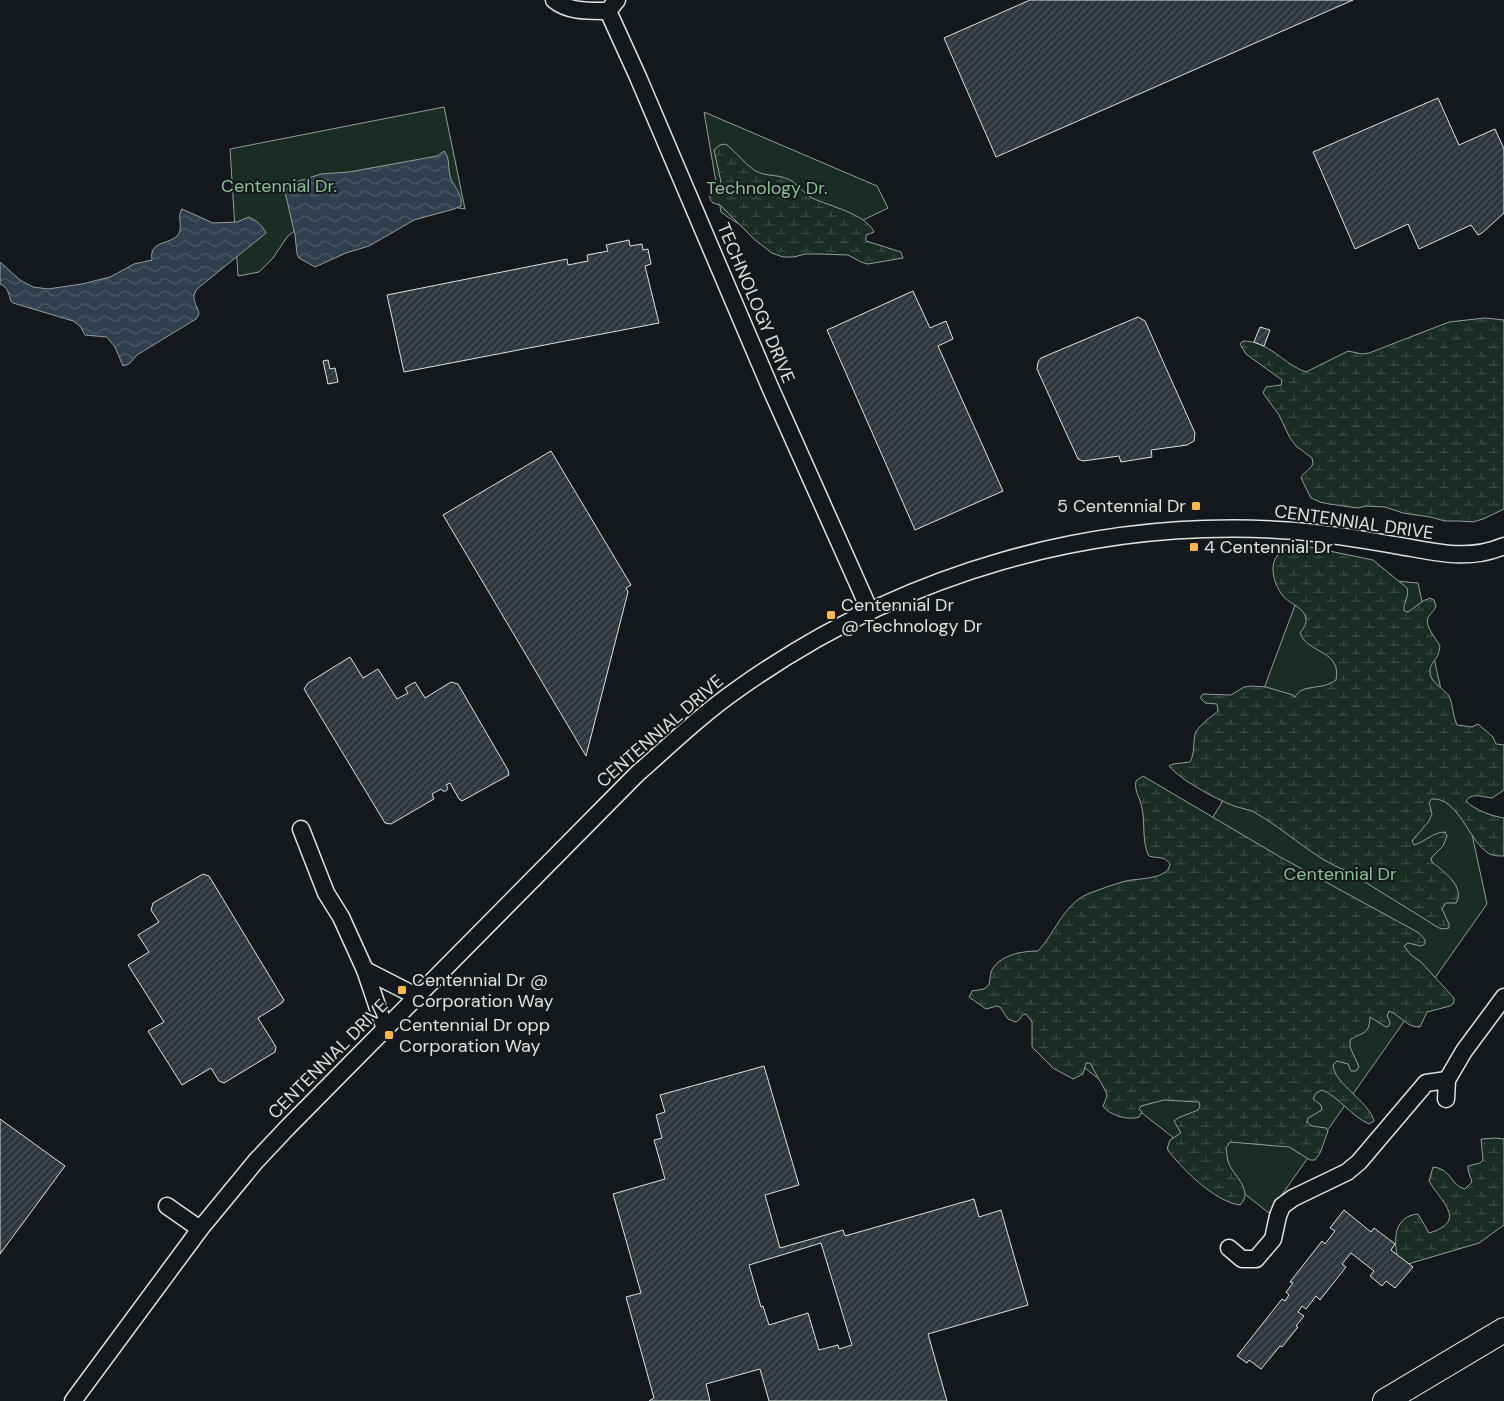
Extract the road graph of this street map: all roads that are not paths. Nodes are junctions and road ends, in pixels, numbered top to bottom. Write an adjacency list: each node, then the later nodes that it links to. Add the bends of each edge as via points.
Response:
1 (554, 0): 2 (street, TECHNOLOGY DRIVE, via 562,6 583,11)
2 (612, 6): 4 (street, TECHNOLOGY DRIVE, via 641,84 770,387)
3 (1504, 546): 4 (street, CENTENNIAL DRIVE, via 1477,554 1452,556 1297,531 1159,532 1054,547 997,561 946,578)
4 (870, 611): 7 (street, CENTENNIAL DRIVE, via 772,665 736,689 689,728 633,778)
5 (300, 829): 6 (street, via 326,893 341,916)
6 (365, 970): 7 (street); 9 (street)
7 (418, 997): 9 (street, CENTENNIAL DRIVE)
8 (1504, 998): 10 (street, via 1464,1051)
9 (385, 1029): 13 (street, CENTENNIAL DRIVE, via 256,1161)
10 (1447, 1080): 11 (street); 14 (street, via 1426,1083 1347,1172 1282,1206 1273,1239 1256,1259 1242,1259)
11 (1446, 1099)
12 (167, 1206): 13 (street)
13 (200, 1229): 17 (street, CENTENNIAL DRIVE)
14 (1229, 1248)
15 (1504, 1330): 18 (highway)
16 (1504, 1349): 19 (highway)
17 (73, 1401)
18 (1385, 1401)
19 (1398, 1401)

